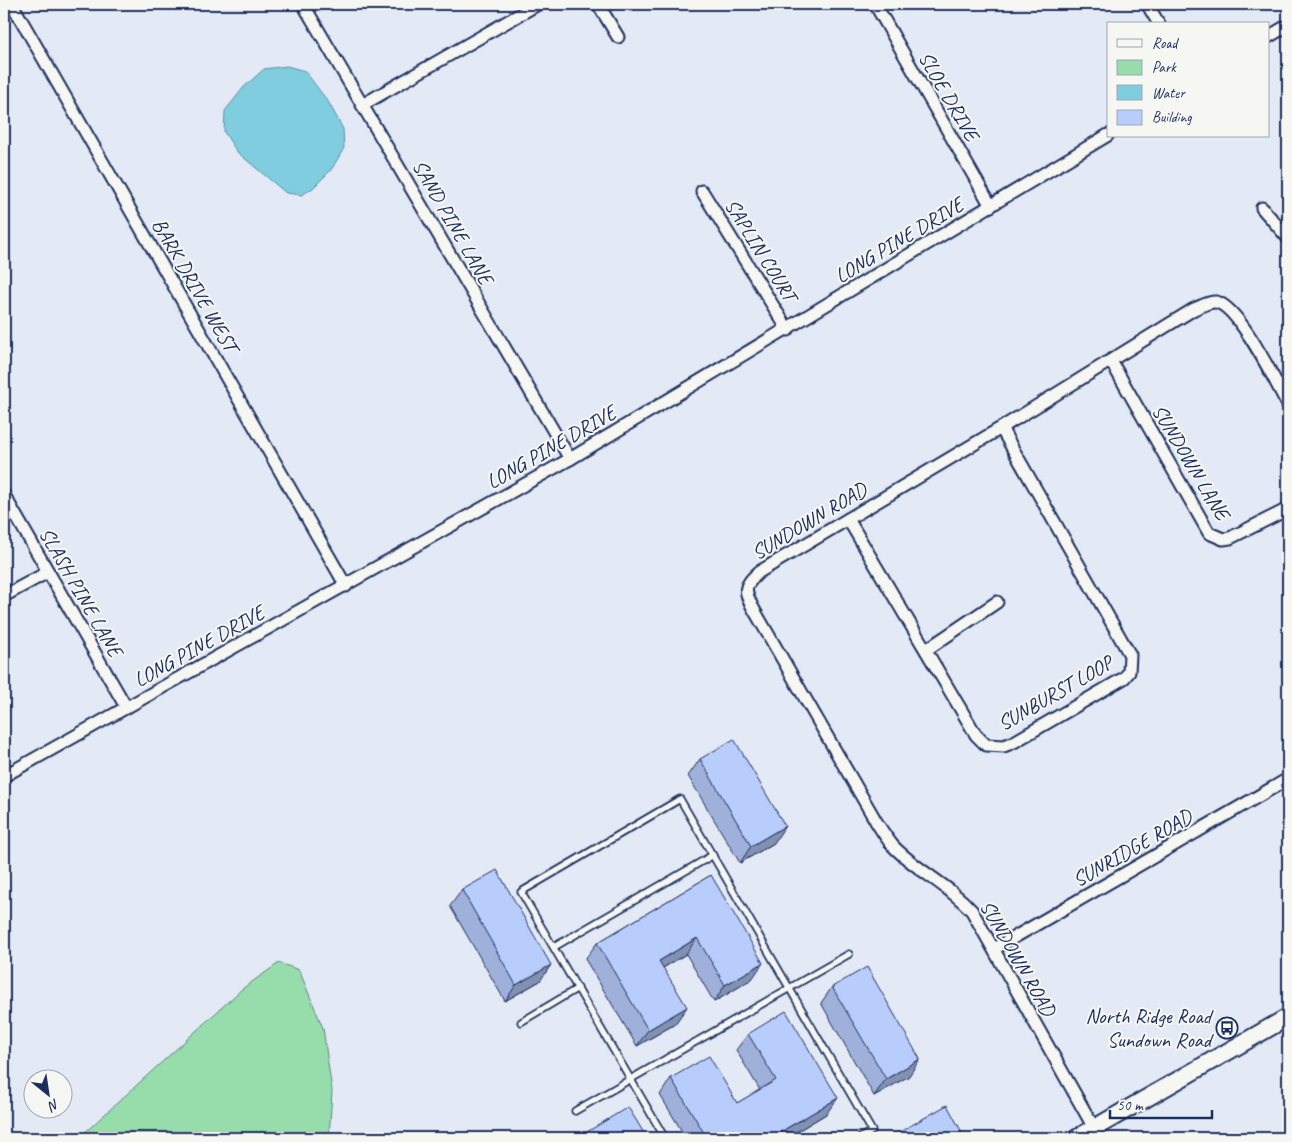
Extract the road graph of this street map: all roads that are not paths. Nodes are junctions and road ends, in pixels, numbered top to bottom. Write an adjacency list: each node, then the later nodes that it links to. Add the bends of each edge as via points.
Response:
1 (12, 4): 26 (street, BARK DRIVE WEST)
2 (303, 4): 11 (street, SAND PINE LANE)
3 (538, 4): 11 (street)
4 (598, 4): 9 (street)
5 (874, 4): 14 (street, SLOE DRIVE)
6 (1147, 4): 7 (street)
7 (1158, 22)
8 (1285, 27): 10 (street)
9 (618, 36)
10 (1270, 36)
11 (362, 105): 21 (street, SAND PINE LANE)
12 (1107, 136): 14 (street, LONG PINE DRIVE)
13 (702, 191): 17 (street, SAPLIN COURT)
14 (991, 206): 17 (street, LONG PINE DRIVE)
15 (1262, 208): 16 (street)
16 (1288, 238)
17 (788, 330): 21 (street, LONG PINE DRIVE)
18 (1111, 361): 19 (street, SUNDOWN ROAD, via 1194,309 1218,302 1227,306 1239,319); 20 (street, SUNDOWN ROAD); 23 (street, SUNDOWN LANE, via 1208,533 1223,539 1230,538)
19 (1288, 405)
20 (1001, 428): 24 (street, SUNDOWN ROAD); 29 (street, SUNBURST LOOP, via 1130,655 1129,672 1124,678 1014,742 991,747 976,734)
21 (570, 458): 26 (street, LONG PINE DRIVE)
22 (4, 495): 25 (street, SLASH PINE LANE)
23 (1288, 509)
24 (848, 519): 29 (street, SUNBURST LOOP); 35 (street, SUNDOWN ROAD, via 759,572 748,583 746,594 892,845 957,894 972,911)
25 (48, 572): 27 (street); 30 (street, SLASH PINE LANE)
26 (346, 586): 30 (street, LONG PINE DRIVE)
27 (4, 596)
28 (996, 602): 29 (street)
29 (926, 650)
30 (126, 707): 31 (street, LONG PINE DRIVE)
31 (4, 776)
32 (1288, 779): 35 (street, SUNRIDGE ROAD)
33 (713, 855): 34 (lane); 34 (lane, via 680,799 663,808 522,892); 38 (lane)
34 (554, 948): 37 (lane)
35 (994, 949): 43 (street, SUNDOWN ROAD)
36 (849, 954): 38 (lane)
37 (578, 988): 40 (lane); 41 (lane)
38 (790, 988): 41 (lane); 45 (lane, via 872,1131)
39 (1288, 1017): 43 (street)
40 (521, 1022)
41 (631, 1080): 42 (lane); 44 (lane)
42 (575, 1112)
43 (1094, 1128): 46 (street)
44 (665, 1138)
45 (860, 1138)
46 (1077, 1138)

